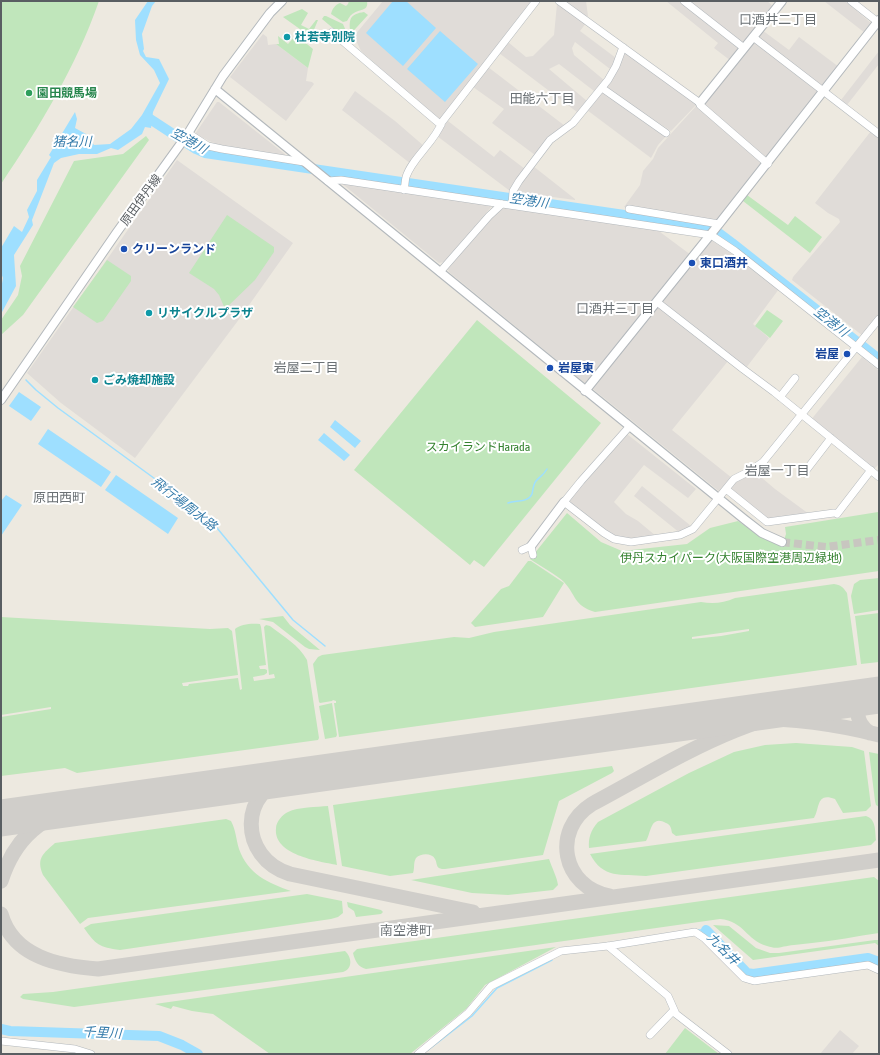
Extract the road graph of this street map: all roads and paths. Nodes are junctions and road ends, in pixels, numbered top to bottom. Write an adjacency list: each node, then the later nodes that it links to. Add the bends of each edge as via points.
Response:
1 (282, 1): 13 (street, 原田伊丹線, via 247,42)
2 (536, 1): 16 (street)
3 (559, 1): 10 (street)
4 (684, 1): 11 (street)
5 (782, 1): 9 (street)
6 (850, 1): 7 (street)
7 (879, 22): 14 (street)
8 (332, 32): 16 (street)
9 (753, 37): 11 (street); 14 (street)
10 (623, 48): 12 (street, via 616,66); 15 (street)
11 (744, 48): 15 (street)
12 (602, 88): 17 (street); 25 (street, via 573,123 550,140 513,191)
13 (215, 89): 18 (street, 原田伊丹線); 20 (street)
14 (824, 91): 19 (street); 21 (street)
15 (700, 103): 21 (street)
16 (441, 125): 23 (street, via 417,159 406,178)
17 (666, 132)
18 (188, 134): 20 (street, via 208,146); 36 (street, 原田伊丹線)
19 (879, 134)
20 (304, 162): 22 (street)
21 (768, 164): 27 (street)
22 (326, 179): 23 (street); 28 (street)
23 (404, 188): 24 (street)
24 (502, 204): 25 (street); 28 (street)
25 (512, 204): 27 (street)
26 (629, 209): 27 (street)
27 (715, 230): 29 (street); 31 (street, via 735,251)
28 (440, 272): 34 (street)
29 (657, 302): 34 (street); 35 (street)
30 (879, 320): 31 (street)
31 (857, 346): 32 (street); 37 (street)
32 (879, 366)
33 (795, 378): 35 (street)
34 (585, 390): 38 (street)
35 (780, 397): 37 (street)
36 (1, 400)
37 (802, 415): 39 (street); 43 (street, via 763,462 734,478)
38 (629, 427): 44 (street); 45 (street)
39 (831, 438): 41 (street); 42 (street)
40 (879, 467): 42 (street)
41 (804, 473)
42 (875, 473): 43 (street, via 836,514 767,522)
43 (726, 489): 44 (street)
44 (718, 499): 45 (street, via 689,531 680,535 631,542 607,535); 46 (street, via 762,533)
45 (564, 502): 47 (street)
46 (782, 542)
47 (531, 546): 48 (street); 49 (street)
48 (522, 550)
49 (533, 555)
50 (608, 946): 51 (street, via 695,932 744,978 754,980 868,965); 52 (street, via 668,996); 56 (street, via 561,951 491,986 468,1012)
51 (879, 970)
52 (674, 1010): 53 (street); 57 (street)
53 (650, 1035)
54 (1, 1041): 55 (street, via 75,1049)
55 (91, 1054)
56 (418, 1054)
57 (728, 1054)

